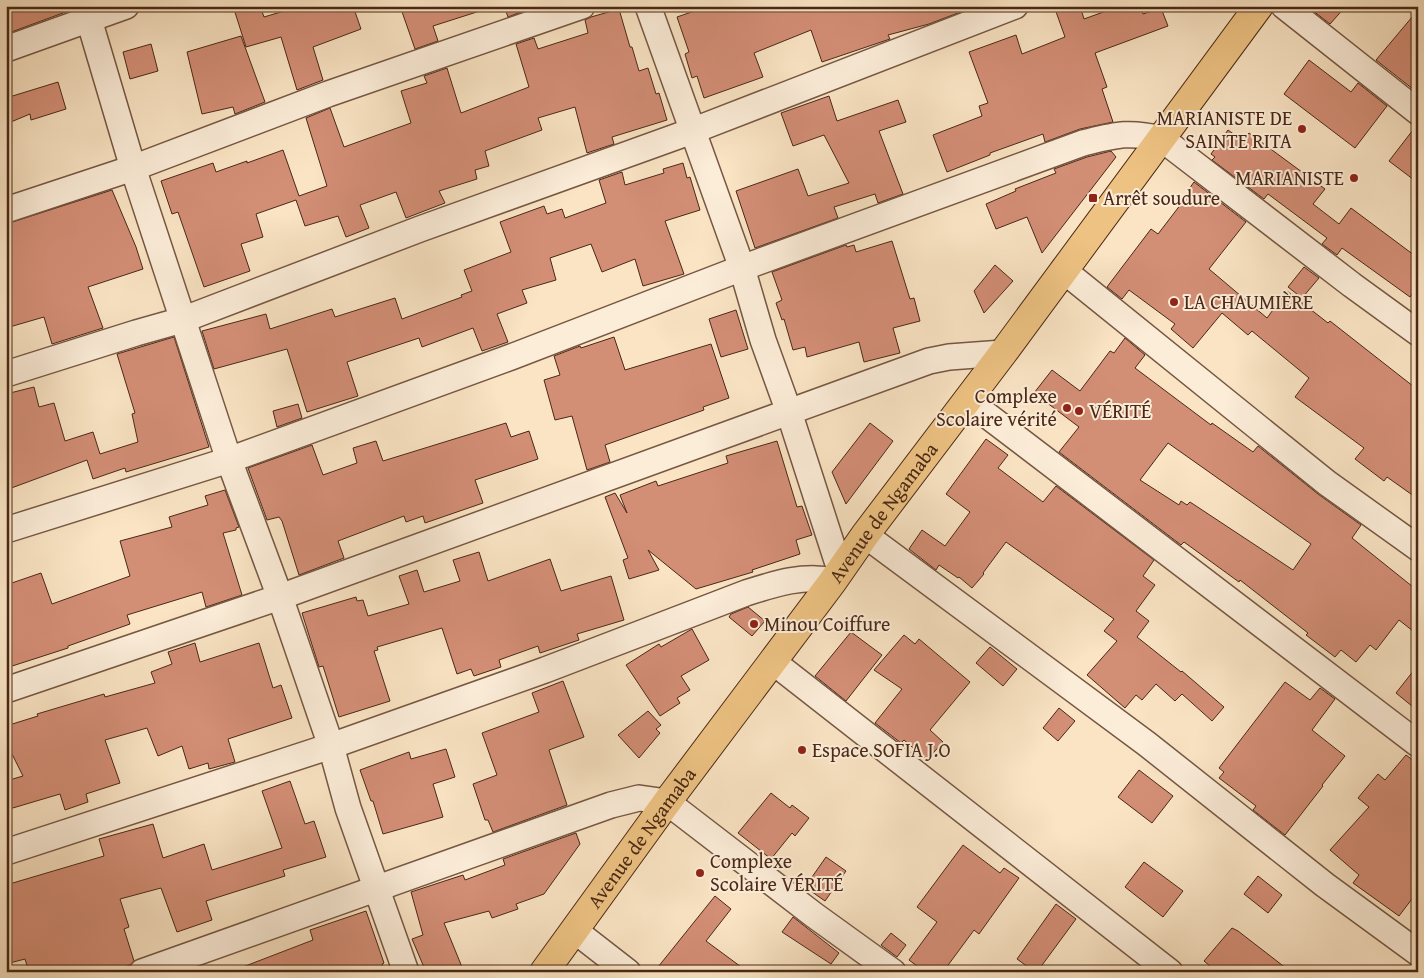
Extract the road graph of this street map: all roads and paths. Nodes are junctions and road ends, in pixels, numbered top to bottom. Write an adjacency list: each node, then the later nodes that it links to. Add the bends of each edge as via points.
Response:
1 (126, 6): 7 (street)
2 (582, 6): 12 (street, via 328,94)
3 (648, 6): 10 (street)
4 (1014, 6): 10 (street)
5 (1259, 6): 11 (main road, Avenue de Ngamaba)
6 (1284, 6): 9 (street)
7 (87, 13): 8 (street); 12 (street)
8 (6, 49)
9 (1418, 112)
10 (692, 131): 14 (street); 16 (street, via 420,228)
11 (1162, 139): 14 (street, via 1119,134 1084,143); 15 (main road, Avenue de Ngamaba); 17 (street)
12 (134, 168): 13 (street); 16 (street)
13 (6, 210)
14 (742, 268): 21 (street, via 763,340); 22 (street)
15 (1064, 270): 18 (main road, Avenue de Ngamaba); 25 (street, via 1327,483)
16 (182, 320): 19 (street); 22 (street)
17 (1418, 333)
18 (1004, 353): 20 (main road, Avenue de Ngamaba); 21 (street, via 949,357 929,362)
19 (6, 374)
20 (967, 400): 24 (main road, Avenue de Ngamaba); 30 (street)
21 (790, 412): 26 (street); 27 (street)
22 (229, 460): 23 (street); 27 (street)
23 (6, 530)
24 (865, 536): 26 (main road, Avenue de Ngamaba); 36 (street, via 1147,744 1325,885)
25 (1418, 548)
26 (837, 576): 28 (main road, Avenue de Ngamaba); 31 (street, via 774,584 746,593 545,670)
27 (280, 597): 29 (street); 31 (street)
28 (772, 661): 32 (main road, Avenue de Ngamaba); 42 (street)
29 (6, 690)
30 (1418, 744)
31 (331, 746): 33 (street); 34 (street, via 348,808)
32 (666, 802): 34 (street, via 639,798 624,801); 35 (main road, Avenue de Ngamaba); 41 (street)
33 (6, 852)
34 (378, 888): 37 (street); 38 (street)
35 (574, 930): 39 (main road, Avenue de Ngamaba); 40 (street)
36 (1418, 953)
37 (142, 972)
38 (406, 972)
39 (544, 972)
40 (628, 972)
41 (893, 972)
42 (1170, 972)

